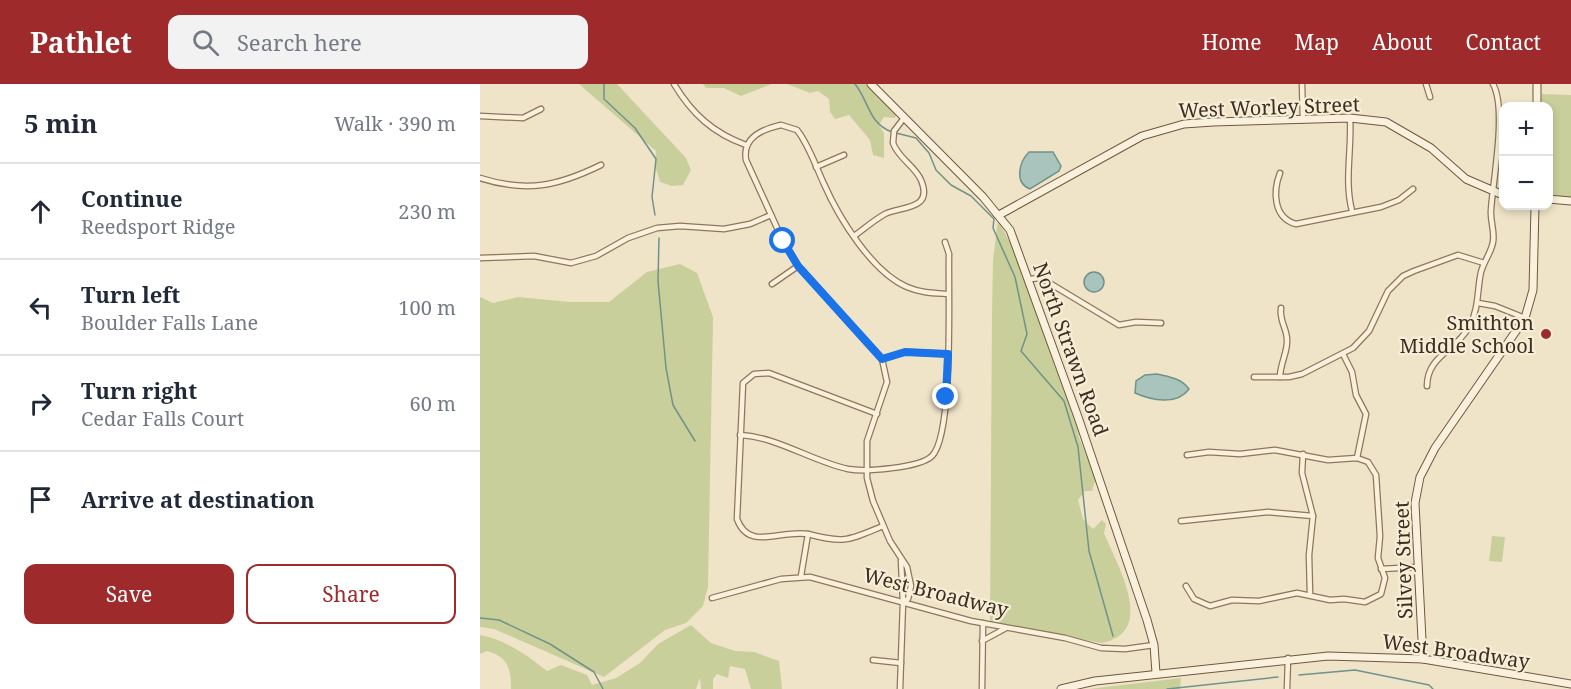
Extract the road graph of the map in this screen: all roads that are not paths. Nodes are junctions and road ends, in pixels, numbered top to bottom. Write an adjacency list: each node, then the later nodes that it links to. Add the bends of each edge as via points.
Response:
1 (674, 84): 14 (street, via 697,117)
2 (871, 84): 11 (street, North Strawn Road)
3 (1302, 84): 13 (street)
4 (1426, 84): 7 (street)
5 (1492, 84): 21 (street, via 1500,108)
6 (1537, 84): 8 (street)
7 (1430, 97)
8 (1537, 102)
9 (541, 109): 10 (street, via 523,118)
10 (480, 116)
11 (903, 118): 28 (street, North Strawn Road); 29 (street, via 893,143 920,178 923,196 912,208 890,212)
12 (1350, 118): 13 (street, West Worley Street); 21 (street, West Worley Street, via 1386,122 1406,131 1466,179); 26 (street, via 1352,147 1347,182)
13 (1303, 120): 28 (street, West Worley Street, via 1184,124 1160,129 1120,146)
14 (746, 145): 17 (street, via 751,138 782,124 797,130); 27 (street, via 746,160)
15 (844, 154): 17 (street)
16 (601, 165): 19 (street, via 572,178 539,186 514,187)
17 (816, 167): 29 (street, via 837,212)
18 (1280, 173): 26 (street, via 1277,206 1289,223)
19 (480, 178)
20 (1413, 189): 26 (street, via 1392,204)
21 (1494, 193): 22 (street, West Worley Street); 32 (street, via 1493,240)
22 (1499, 194)
23 (1553, 199): 24 (street)
24 (1571, 201)
25 (1535, 210): 39 (street, Silvey Street, via 1533,290)
26 (1352, 211)
27 (771, 215): 31 (street, via 724,229 657,228 581,262 556,262 534,256); 33 (street)
28 (999, 215): 34 (street, North Strawn Road, via 1010,230)
29 (854, 236): 36 (street, via 898,282 925,292)
30 (945, 242): 36 (street, via 949,254)
31 (480, 258)
32 (1484, 263): 37 (street); 42 (street, via 1458,255 1403,276 1388,291 1369,331)
33 (798, 266): 35 (street); 43 (street)
34 (1030, 279): 40 (street, via 1041,278 1119,325); 67 (street, North Strawn Road)
35 (772, 284)
36 (948, 294): 41 (street)
37 (1478, 303): 39 (street); 46 (street, via 1469,328 1431,365)
38 (1281, 308): 45 (street, via 1287,344)
39 (1525, 318): 57 (street, Silvey Street, via 1435,448 1420,477 1415,503)
40 (1161, 323)
41 (948, 354): 43 (street, via 905,352); 52 (street, via 943,430 937,449 921,463)
42 (1343, 354): 45 (street, via 1302,374); 51 (street, via 1366,414)
43 (882, 359): 47 (street, via 887,382)
44 (1254, 377): 45 (street)
45 (1280, 377)
46 (1427, 386)
47 (877, 414): 48 (street, via 760,373 743,383); 52 (street, via 867,441)
48 (740, 435): 52 (street, via 766,439 842,467); 56 (street, via 737,519 741,530 759,539 798,532)
49 (1303, 454): 50 (street, via 1263,450); 51 (street, via 1328,460); 53 (street, via 1302,473)
50 (1187, 455)
51 (1357, 459): 58 (street, via 1372,466 1376,475)
52 (866, 469): 55 (street)
53 (1313, 516): 54 (street, via 1268,512); 61 (street)
54 (1181, 521)
55 (884, 526): 56 (street, via 846,541); 63 (street, via 901,561)
56 (808, 534): 59 (street)
57 (1418, 567): 58 (street); 69 (street, Silvey Street)
58 (1381, 569): 61 (street, via 1385,584 1382,594 1365,602 1330,600)
59 (801, 576): 62 (street, West Broadway); 63 (street, West Broadway)
60 (1186, 586): 61 (street, via 1194,599 1210,606 1232,600)
61 (1310, 594)
62 (711, 598)
63 (903, 602): 64 (street, West Broadway); 71 (street)
64 (983, 623): 65 (street, West Broadway); 66 (street)
65 (1008, 628): 66 (street); 67 (street, West Broadway, via 1101,648)
66 (982, 641): 75 (street)
67 (1154, 645): 72 (street, North Strawn Road)
68 (1288, 658): 69 (street, West Broadway); 72 (street, West Broadway); 77 (street)
69 (1423, 659): 73 (street, West Broadway)
70 (873, 660): 71 (street)
71 (901, 663): 74 (street)
72 (1156, 673): 76 (street, West Broadway)
73 (1571, 684)
74 (900, 689)
75 (982, 689)
76 (1061, 689)
77 (1287, 689)

